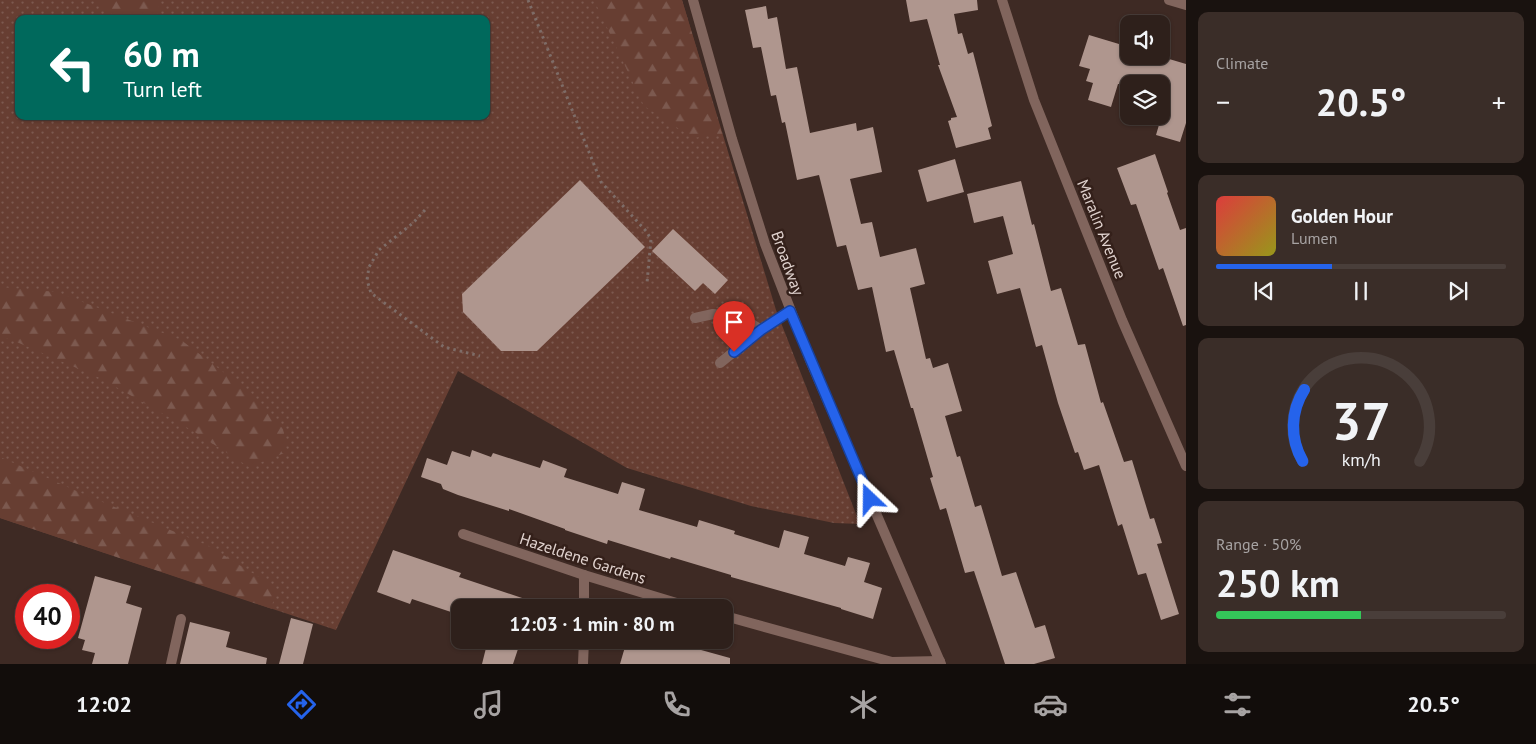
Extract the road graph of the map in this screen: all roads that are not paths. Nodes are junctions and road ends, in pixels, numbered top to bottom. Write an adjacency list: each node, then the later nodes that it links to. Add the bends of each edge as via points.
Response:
1 (692, 0): 5 (street, Broadway, via 762,236)
2 (1002, 0): 9 (street, Maralin Avenue, via 1038,109 1122,320)
3 (1169, 0): 4 (street)
4 (1186, 5)
5 (790, 311): 7 (street); 17 (street, Broadway)
6 (695, 318): 7 (street, via 712,314 742,317)
7 (761, 330): 8 (street)
8 (720, 363)
9 (1186, 466)
10 (463, 534): 11 (street, Hazeldene Gardens)
11 (584, 575): 12 (street); 13 (street, Hazeldene Gardens)
12 (584, 599)
13 (663, 599)
14 (733, 618): 17 (street, via 892,662)
15 (181, 619): 18 (street)
16 (584, 649): 19 (street)
17 (940, 662)
18 (171, 664)
19 (583, 664)

